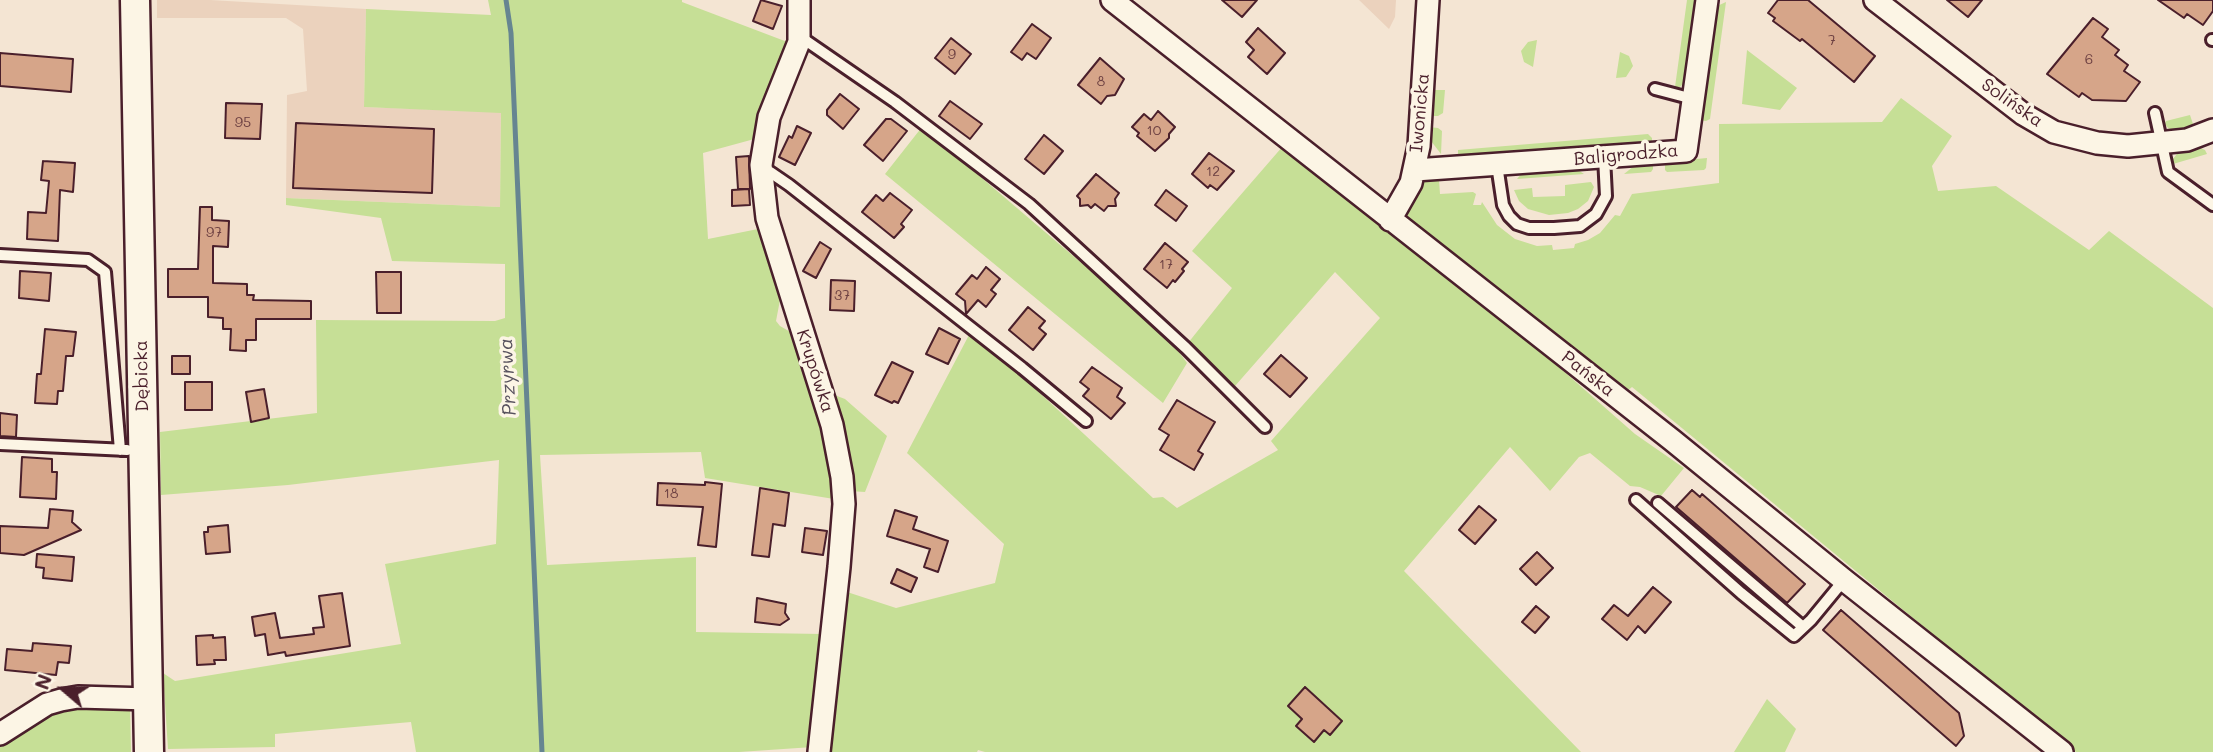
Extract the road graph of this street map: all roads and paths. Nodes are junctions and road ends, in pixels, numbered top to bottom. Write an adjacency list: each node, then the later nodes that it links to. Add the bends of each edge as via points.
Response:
1 (135, 0): 23 (street, Dębicka)
2 (799, 0): 7 (street, Krupówka)
3 (1112, 0): 18 (street, Pańska)
4 (1428, 0): 15 (street, Iwonicka)
5 (1707, 0): 9 (street, Baligrodzka)
6 (1875, 0): 12 (street, Solińska, via 2023,114 2054,132 2097,143)
7 (799, 39): 16 (street, Krupówka, via 769,117); 21 (lane, via 895,102 1029,204)
8 (1655, 89): 9 (lane)
9 (1693, 99): 13 (street, Baligrodzka, via 1686,151)
10 (2155, 113): 12 (lane)
11 (2211, 136): 12 (street, Solińska)
12 (2161, 144): 17 (lane, via 2168,172)
13 (1604, 158): 14 (street, Baligrodzka); 14 (lane, via 1606,196 1596,214 1580,226 1554,228 1517,224 1503,205)
14 (1497, 165): 15 (street, Baligrodzka)
15 (1415, 170): 18 (street, Iwonicka)
16 (762, 172): 20 (lane, via 770,172 809,201); 31 (street, Krupówka, via 767,218 827,406 842,477 841,554)
17 (2213, 205)
18 (1390, 220): 26 (street, Pańska)
19 (0, 255): 23 (lane, via 88,260 105,272)
20 (1086, 421)
21 (1265, 426)
22 (0, 444): 23 (lane)
23 (132, 451): 28 (street, Dębicka)
24 (1636, 500): 27 (lane, via 1794,636)
25 (1658, 503): 27 (lane)
26 (1844, 580): 27 (lane); 32 (street, Pańska)
27 (1803, 627)
28 (149, 699): 29 (street, via 61,700); 30 (street, Dębicka)
29 (0, 734)
30 (149, 752)
31 (818, 752)
32 (2062, 752)

